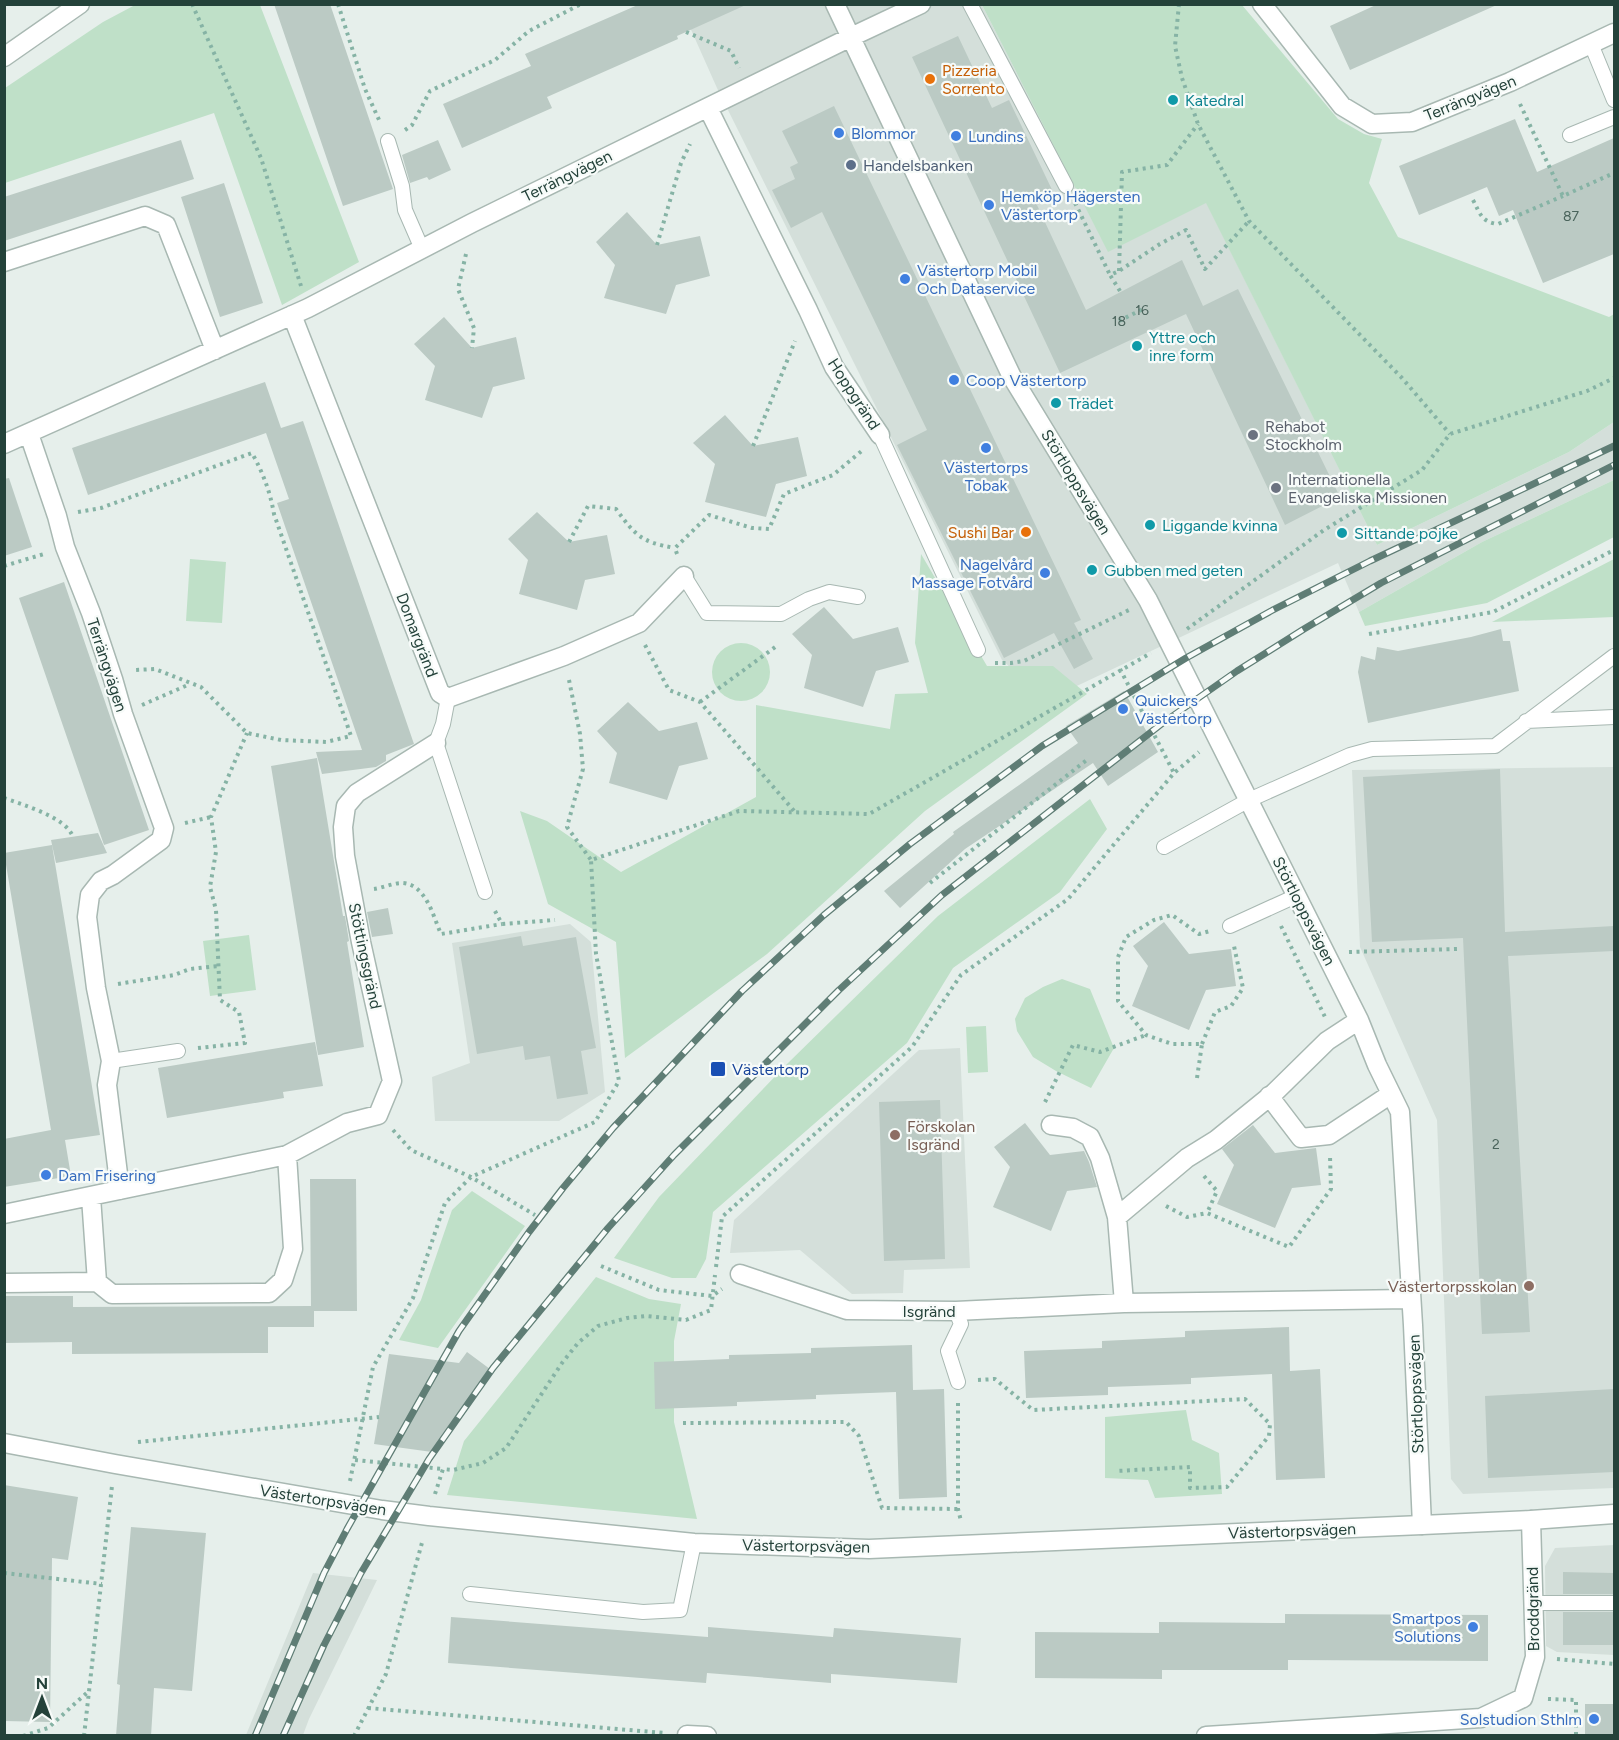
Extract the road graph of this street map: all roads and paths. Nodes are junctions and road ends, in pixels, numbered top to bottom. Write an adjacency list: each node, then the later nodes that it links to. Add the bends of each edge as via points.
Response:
1 (80, 4): 14 (street)
2 (192, 4): 37 (path, via 261,158)
3 (338, 4): 22 (path, via 365,89)
4 (581, 4): 22 (path, via 529,31 495,60 430,91 412,125)
5 (835, 4): 12 (street, Störtloppsvägen)
6 (921, 4): 12 (street, Terrängvägen)
7 (970, 4): 24 (lane)
8 (1179, 4): 20 (path, via 1175,46)
9 (1262, 4): 15 (street, Terrängvägen, via 1342,106 1372,124 1412,122)
10 (686, 32): 16 (path, via 731,51)
11 (1614, 33): 13 (street, Terrängvägen)
12 (851, 37): 16 (street, Terrängvägen); 55 (street, Störtloppsvägen, via 1012,377)
13 (1591, 44): 15 (street, Terrängvägen); 17 (lane)
14 (4, 57)
15 (1510, 82): 25 (path)
16 (748, 88): 18 (street, Terrängvägen)
17 (1614, 100)
18 (708, 108): 28 (street, Terrängvägen); 29 (path, via 681,163); 36 (street, Hoppgränd)
19 (1614, 117): 21 (lane)
20 (1198, 124): 27 (path); 32 (path, via 1167,165 1122,172)
21 (1570, 135)
22 (388, 141): 30 (lane, via 405,210)
23 (1614, 173): 25 (path)
24 (1066, 186): 33 (path)
25 (1563, 196): 26 (path, via 1498,224 1483,219)
26 (1473, 200)
27 (1249, 221): 32 (path, via 1204,269 1186,230); 43 (path, via 1402,378)
28 (472, 223): 30 (street, Terrängvägen); 39 (path, via 458,289 474,328)
29 (657, 245)
30 (422, 249): 37 (street, Terrängvägen)
31 (4, 262): 40 (street, via 145,216 166,225)
32 (1119, 271): 33 (path)
33 (1110, 274): 34 (path)
34 (1120, 291)
35 (1145, 308): 38 (path)
36 (808, 310): 44 (street, Hoppgränd, via 834,367); 46 (path)
37 (300, 312): 40 (street, Terrängvägen); 66 (street, Domargränd, via 440,693)
38 (1119, 321)
39 (472, 348)
40 (214, 350): 42 (street, Terrängvägen)
41 (1614, 378): 43 (path, via 1587,391)
42 (29, 434): 45 (street, Terrängvägen); 47 (street, Terrängvägen)
43 (1450, 434): 58 (path, via 1422,470 1324,530)
44 (880, 435): 50 (path, via 833,475 784,494 769,529 709,515); 60 (lane, Hoppgränd)
45 (4, 444)
46 (753, 446)
47 (57, 516): 49 (street, Terrängvägen); 73 (path, via 101,508 252,453 271,495 274,514 351,736 326,742 281,740)
48 (569, 542): 50 (path, via 588,506 616,509 632,531 652,544)
49 (65, 547): 52 (path); 64 (street, Terrängvägen)
50 (675, 548): 53 (path)
51 (1614, 550): 57 (path, via 1493,612)
52 (4, 566)
53 (684, 576): 54 (lane, via 706,613 781,614 829,592); 56 (street)
54 (858, 597)
55 (1148, 600): 58 (street, Störtloppsvägen); 60 (path, via 1024,662 994,663)
56 (639, 623): 61 (street); 67 (path, via 645,645 669,690)
57 (1369, 634)
58 (1170, 642): 63 (path); 74 (street, Störtloppsvägen)
59 (778, 645): 67 (path)
60 (978, 650)
61 (564, 656): 66 (street); 83 (path, via 583,768 567,827)
62 (1614, 656): 71 (lane)
63 (1120, 669): 70 (path); 80 (path, via 869,814)
64 (113, 679): 65 (path, via 135,669 155,669); 68 (street, Terrängvägen)
65 (191, 683): 68 (path); 73 (path, via 201,687)
66 (448, 698): 75 (lane)
67 (700, 702): 80 (path)
68 (123, 714): 95 (street, Terrängvägen, via 164,828 161,840 101,881 90,895 87,917)
69 (1614, 717): 71 (lane)
70 (1147, 719): 72 (path); 77 (path)
71 (1526, 721): 79 (lane, via 1495,746 1372,749 1350,755)
72 (1141, 722)
73 (247, 733): 94 (path, via 211,818 216,852 210,887 216,910)
74 (1216, 737): 77 (path); 79 (street, Störtloppsvägen)
75 (436, 743): 85 (lane); 86 (street, Stöttingsgränd, via 357,793 346,806 343,827)
76 (1088, 759): 84 (path)
77 (1174, 773): 124 (path, via 1068,899 961,975 912,1047 722,1217)
78 (4, 798): 81 (path, via 48,815 70,830)
79 (1249, 800): 82 (lane); 87 (street, Störtloppsvägen)
80 (796, 812): 83 (path, via 739,811)
81 (73, 837)
82 (1164, 848)
83 (591, 860): 112 (path, via 596,954 619,1081 595,1122)
84 (930, 883)
85 (485, 892): 90 (path)
86 (352, 894): 90 (path, via 403,883 417,888 441,934); 107 (street, Stöttingsgränd, via 392,1081)
87 (1296, 896): 88 (lane); 96 (street, Störtloppsvägen)
88 (1272, 907): 91 (lane); 97 (path)
89 (555, 920): 90 (path)
90 (502, 924)
91 (1230, 926): 99 (path, via 1199,934 1172,915 1154,920 1126,937 1118,957 1118,1001); 101 (path, via 1243,988 1231,1006 1215,1012)
92 (1458, 949): 93 (path, via 1348,952)
93 (1352, 960)
94 (218, 966): 95 (path); 102 (path, via 220,1000 239,1012 245,1043)
95 (96, 988): 103 (street)
96 (1344, 992): 97 (path); 98 (street, Störtloppsvägen)
97 (1322, 1010): 100 (path)
98 (1359, 1020): 100 (street); 105 (street, Störtloppsvägen)
99 (1146, 1035): 101 (path, via 1172,1044); 108 (path, via 1100,1052 1074,1045 1045,1101 1045,1114)
100 (1334, 1036): 106 (street)
101 (1202, 1044): 104 (path)
102 (178, 1051): 103 (lane)
103 (111, 1061): 113 (street, via 107,1085)
104 (1197, 1078)
105 (1391, 1094): 109 (street); 125 (street, Störtloppsvägen, via 1400,1112)
106 (1269, 1096): 109 (street, via 1301,1138); 111 (street, via 1216,1140)
107 (378, 1115): 110 (street, via 347,1123); 112 (path, via 411,1150)
108 (1051, 1125): 119 (street, via 1074,1128 1090,1137 1101,1158)
109 (1329, 1135): 116 (path, via 1331,1189 1289,1248)
110 (287, 1155): 113 (street); 122 (street, via 293,1250 283,1280 269,1293 112,1294)
111 (1187, 1158): 114 (street); 116 (path, via 1217,1191)
112 (471, 1177): 118 (path); 129 (path, via 445,1203 413,1298 373,1367)
113 (120, 1190): 115 (street)
114 (1146, 1195): 116 (path, via 1187,1217); 119 (street)
115 (91, 1197): 117 (street); 122 (street)
116 (1206, 1213)
117 (4, 1214)
118 (535, 1215)
119 (1117, 1217): 126 (street)
120 (601, 1266): 124 (path, via 659,1290)
121 (740, 1274): 124 (path); 127 (street, Isgränd, via 847,1310)
122 (97, 1282): 123 (street)
123 (4, 1283)
124 (712, 1296): 135 (path, via 711,1310 687,1320 646,1316 598,1326 562,1363 506,1448 483,1464)
125 (1410, 1299): 126 (street, Isgränd); 142 (street, Störtloppsvägen)
126 (1124, 1303): 127 (street, Isgränd)
127 (956, 1311): 128 (lane, via 961,1324 948,1351)
128 (958, 1382): 136 (path, via 995,1379 1033,1410 1245,1399 1270,1424 1269,1436 1227,1487 1190,1488 1190,1467); 138 (path)
129 (363, 1418): 130 (path); 133 (path); 134 (path, via 119,1445)
130 (379, 1418)
131 (683, 1423): 138 (path, via 846,1422 859,1436 882,1508)
132 (4, 1443): 134 (street, Västertorpsvägen)
133 (355, 1460): 135 (path); 137 (path)
134 (115, 1464): 137 (street, Västertorpsvägen); 146 (path)
135 (443, 1469): 140 (path)
136 (1116, 1471)
137 (344, 1504): 140 (street, Västertorpsvägen)
138 (958, 1509): 144 (path)
139 (1614, 1514): 141 (street, Västertorpsvägen)
140 (429, 1516): 143 (street, Västertorpsvägen); 154 (path, via 386,1674)
141 (1531, 1520): 142 (street, Västertorpsvägen); 149 (street, Broddgränd)
142 (1422, 1526): 144 (street, Västertorpsvägen)
143 (694, 1543): 144 (street, Västertorpsvägen, via 869,1549); 147 (lane, via 680,1610 643,1612)
144 (967, 1544)
145 (4, 1573): 146 (path)
146 (102, 1584): 152 (path)
147 (470, 1594)
148 (1614, 1603): 149 (lane)
149 (1534, 1604): 150 (street, Broddgränd)
150 (1535, 1657): 151 (path); 153 (street, Broddgränd)
151 (1614, 1664)
152 (90, 1690): 156 (path, via 48,1728); 157 (path)
153 (1523, 1698): 160 (street, via 1481,1718); 161 (path, via 1576,1700)
154 (368, 1708): 155 (path); 158 (path)
155 (687, 1735): 159 (street)
156 (23, 1736)
157 (84, 1736)
158 (354, 1736)
159 (707, 1736)
160 (1206, 1736)
161 (1576, 1736)

